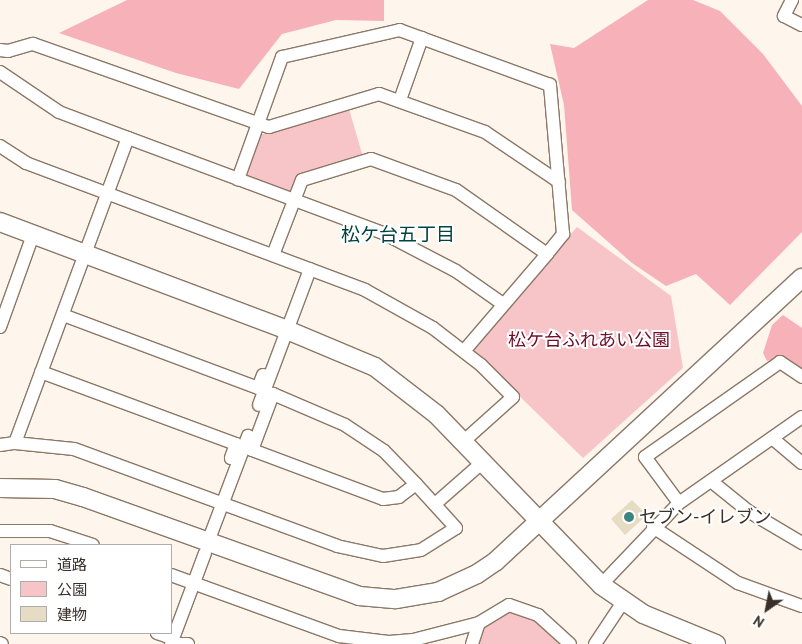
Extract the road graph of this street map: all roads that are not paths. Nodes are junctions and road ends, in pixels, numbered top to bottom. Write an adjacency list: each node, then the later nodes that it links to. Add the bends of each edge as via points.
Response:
1 (792, 0): 2 (street, via 784,16)
2 (802, 25)
3 (422, 38): 6 (street); 7 (street, via 400,30 282,57); 11 (street, via 550,85)
4 (0, 50): 7 (street, via 33,44)
5 (0, 72): 8 (street, via 59,112)
6 (400, 100): 7 (street, via 379,94 269,127); 11 (street, via 485,132)
7 (258, 126): 10 (street)
8 (128, 138): 10 (street); 12 (street)
9 (0, 146): 12 (street, via 26,163)
10 (238, 179): 13 (street)
11 (559, 182): 16 (street, via 563,234)
12 (107, 194): 17 (street); 18 (street)
13 (293, 200): 16 (street, via 302,180 371,159 456,190); 18 (street); 22 (street, via 426,253)
14 (0, 222): 15 (street)
15 (33, 236): 17 (street); 21 (street)
16 (547, 254): 22 (street)
17 (85, 255): 23 (street); 25 (street)
18 (273, 255): 19 (street)
19 (310, 269): 25 (street); 26 (street, via 397,305)
20 (802, 278): 42 (street)
21 (6, 295): 24 (street)
22 (503, 304): 26 (street)
23 (62, 315): 25 (street, via 258,388); 27 (street)
24 (0, 327)
25 (284, 329): 31 (street, via 375,367 413,394); 39 (street)
26 (464, 351): 31 (street, via 513,397)
27 (41, 372): 32 (street); 39 (street, via 236,444)
28 (802, 377): 40 (street, via 780,362 645,457)
29 (802, 417): 30 (street)
30 (772, 438): 35 (street); 36 (street)
31 (464, 441): 34 (street)
32 (15, 443): 33 (street); 39 (street, via 74,449)
33 (0, 445)
34 (484, 462): 41 (street); 42 (street)
35 (802, 463)
36 (711, 481): 40 (street); 46 (street, via 755,516)
37 (416, 484): 37 (street, via 399,497 383,499 252,450 273,394 345,425 384,451); 41 (street)
38 (0, 488): 42 (street, via 54,489 83,497 334,590 380,599 417,597 463,582 496,560)
39 (220, 502): 41 (street, via 337,546 383,556 421,550 456,528); 45 (street)
40 (679, 503): 43 (street)
41 (435, 504)
42 (538, 522): 51 (street)
43 (653, 527): 51 (street); 53 (street, via 738,583)
44 (0, 531): 47 (street, via 50,531)
45 (211, 534)
46 (802, 543)
47 (90, 544)
48 (205, 553): 50 (street)
49 (172, 575): 50 (street)
50 (190, 582): 54 (street); 57 (street, via 340,636); 58 (street)
51 (601, 585): 52 (street)
52 (622, 602): 56 (street); 63 (street)
53 (802, 606)
54 (172, 620)
55 (479, 623): 57 (street); 61 (street); 62 (street, via 509,605 538,615)
56 (692, 640): 64 (street)
57 (413, 642)
58 (171, 644)
59 (179, 644): 60 (street)
60 (188, 644)
61 (472, 644)
62 (570, 644)
63 (595, 644)
64 (716, 644)

